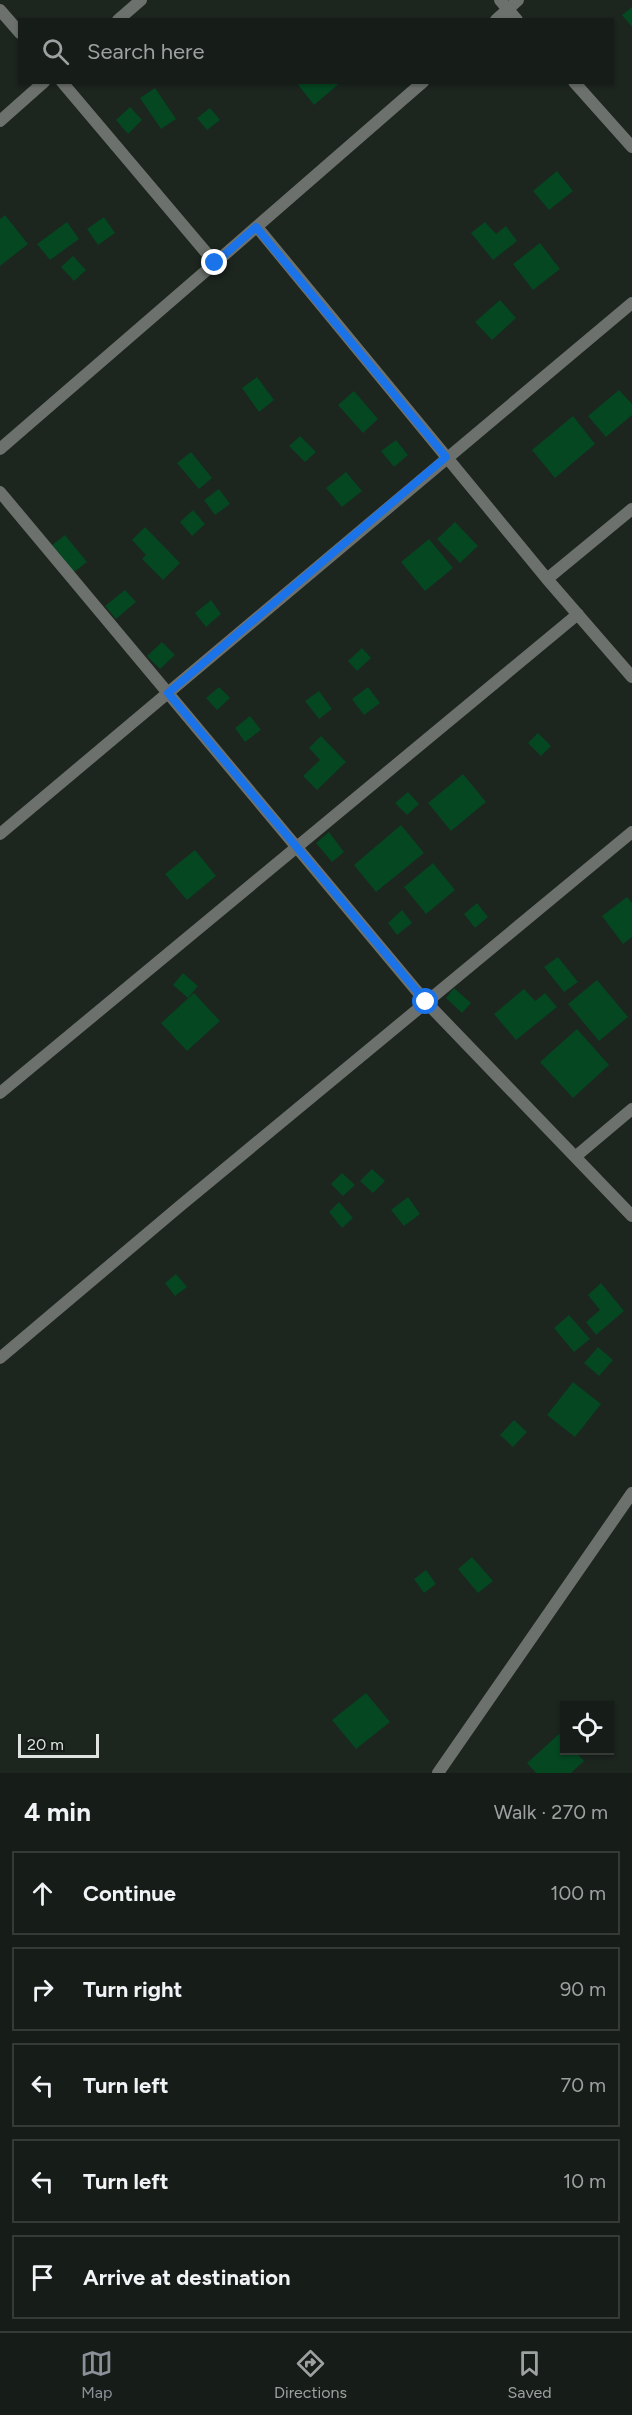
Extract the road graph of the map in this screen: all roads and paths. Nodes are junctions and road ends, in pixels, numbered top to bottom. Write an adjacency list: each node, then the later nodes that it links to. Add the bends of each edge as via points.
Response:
1 (141, 0): 5 (street)
2 (518, 0): 3 (street)
3 (504, 4): 6 (street); 7 (street)
4 (0, 10): 8 (street)
5 (120, 18)
6 (497, 18)
7 (515, 18)
8 (18, 31)
9 (42, 84): 13 (street)
10 (64, 84): 16 (street)
11 (421, 84): 15 (street)
12 (576, 84): 14 (street)
13 (0, 121)
14 (632, 147)
15 (256, 227): 16 (street); 19 (street)
16 (215, 263): 18 (street)
17 (632, 303): 19 (street)
18 (0, 449)
19 (446, 457): 22 (street); 25 (street)
20 (0, 492): 25 (street)
21 (632, 509): 22 (street)
22 (547, 579): 23 (street)
23 (578, 614): 24 (street); 28 (street)
24 (632, 677)
25 (168, 693): 27 (street); 28 (street)
26 (632, 832): 29 (street)
27 (0, 834)
28 (297, 848): 29 (street); 30 (street)
29 (426, 1002): 32 (street); 34 (street)
30 (0, 1093)
31 (632, 1109): 32 (street)
32 (575, 1157): 33 (street)
33 (632, 1216)
34 (0, 1358)
35 (632, 1493): 36 (street)
36 (438, 1773)

